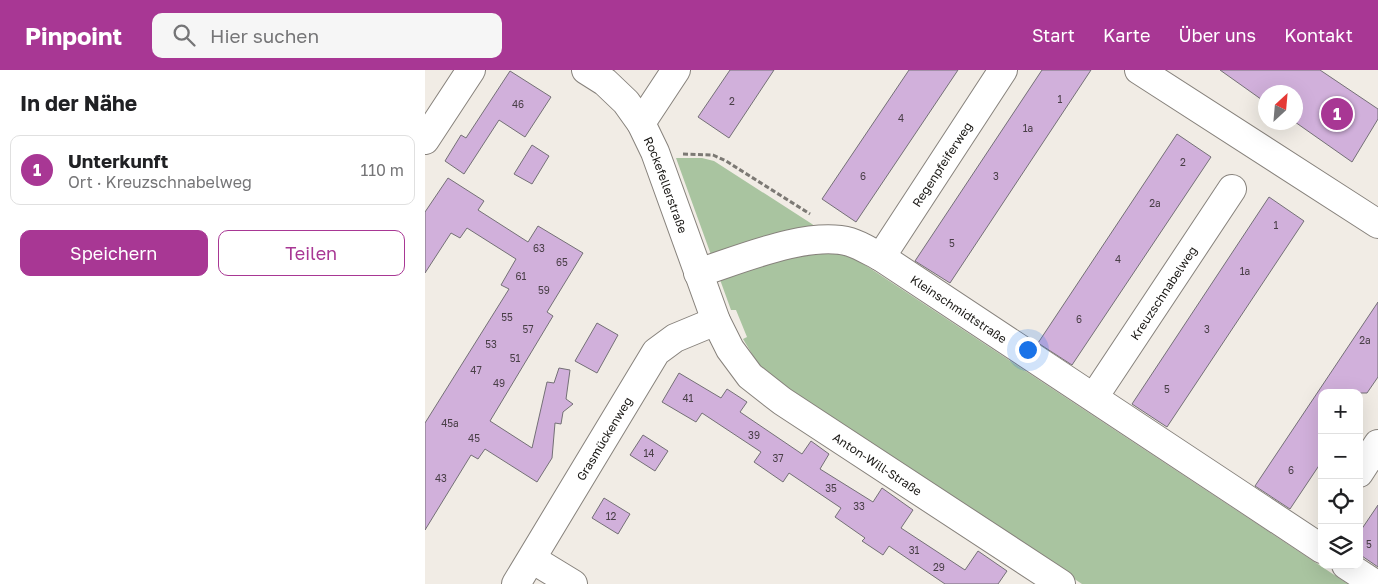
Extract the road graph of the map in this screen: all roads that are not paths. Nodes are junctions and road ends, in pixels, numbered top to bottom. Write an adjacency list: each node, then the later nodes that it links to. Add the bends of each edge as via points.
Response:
1 (471, 70): 8 (street)
2 (585, 70): 7 (street, Rockefellerstraße, via 605,82 626,102)
3 (677, 70): 7 (street)
4 (1003, 70): 11 (street, Regenpfeiferweg)
5 (1139, 70): 6 (street)
6 (1173, 79): 10 (street)
7 (641, 123): 12 (street, Rockefellerstraße, via 655,152)
8 (425, 140)
9 (1232, 189): 14 (street, Kreuzschnabelweg)
10 (1378, 224)
11 (881, 257): 12 (street, Kleinschmidtstraße, via 851,242 822,238 780,247); 14 (street, Kleinschmidtstraße)
12 (698, 273): 13 (street, Rockefellerstraße)
13 (716, 321): 18 (street, Grasmückenweg, via 675,338 656,352); 22 (street, Anton-Will-Straße, via 730,349 750,376)
14 (1094, 397): 17 (street, Kleinschmidtstraße)
15 (1378, 444): 16 (street)
16 (1363, 467)
17 (1318, 540)
18 (532, 559): 20 (street, Grasmückenweg); 21 (street)
19 (1353, 569): 23 (street)
20 (517, 584)
21 (573, 584)
22 (1061, 584)
23 (1375, 584)

